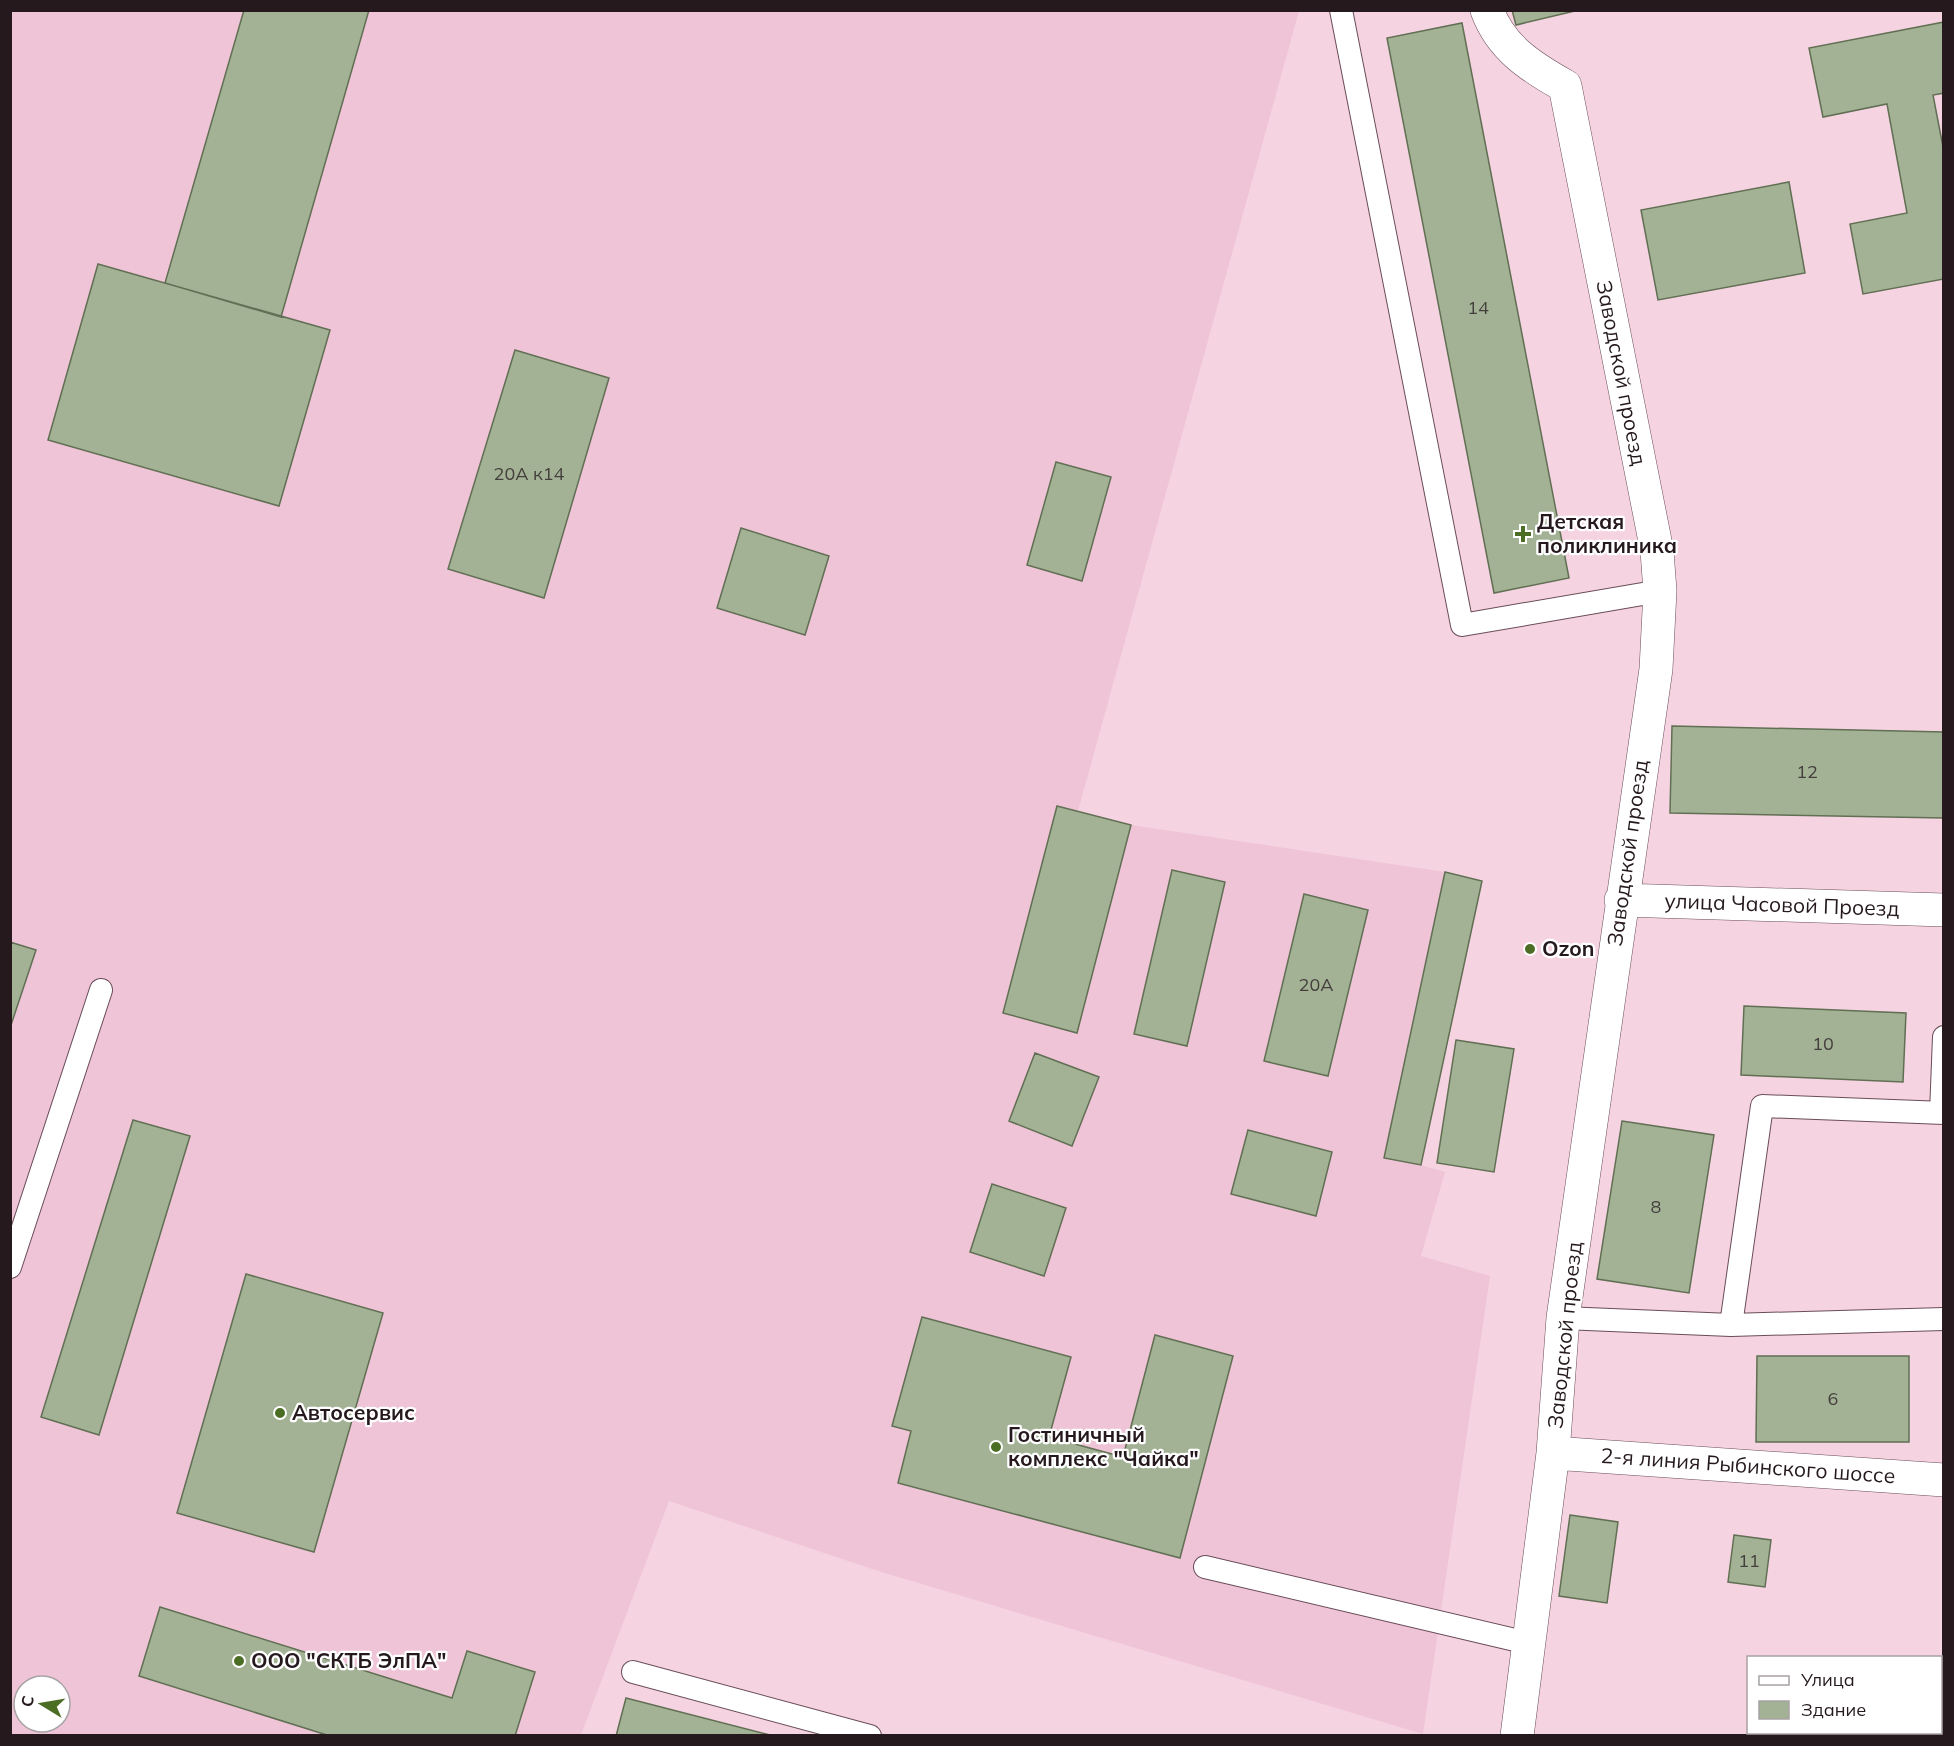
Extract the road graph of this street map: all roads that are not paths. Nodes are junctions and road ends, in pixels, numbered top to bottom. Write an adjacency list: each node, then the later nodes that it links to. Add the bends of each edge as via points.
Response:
1 (1341, 10): 3 (lane, via 1462,625)
2 (1487, 10): 3 (street, Заводской проезд, via 1506,45 1533,68 1564,86 1657,551)
3 (1660, 591): 4 (street, Заводской проезд, via 1656,669)
4 (1621, 900): 5 (street, улица Часовой Проезд); 10 (street, Заводской проезд)
5 (1944, 910)
6 (101, 990): 9 (lane)
7 (1944, 1037): 8 (lane)
8 (1942, 1113): 12 (lane, via 1762,1106)
9 (10, 1267)
10 (1563, 1318): 12 (lane); 13 (street, Заводской проезд)
11 (1944, 1318): 12 (lane)
12 (1731, 1325)
13 (1553, 1453): 14 (street, 2-я линия Рыбинского шоссе); 16 (street, Заводской проезд)
14 (1944, 1480)
15 (1205, 1567): 16 (lane)
16 (1528, 1643): 19 (street, Заводской проезд)
17 (633, 1672): 18 (lane)
18 (870, 1736)
19 (1517, 1736)

